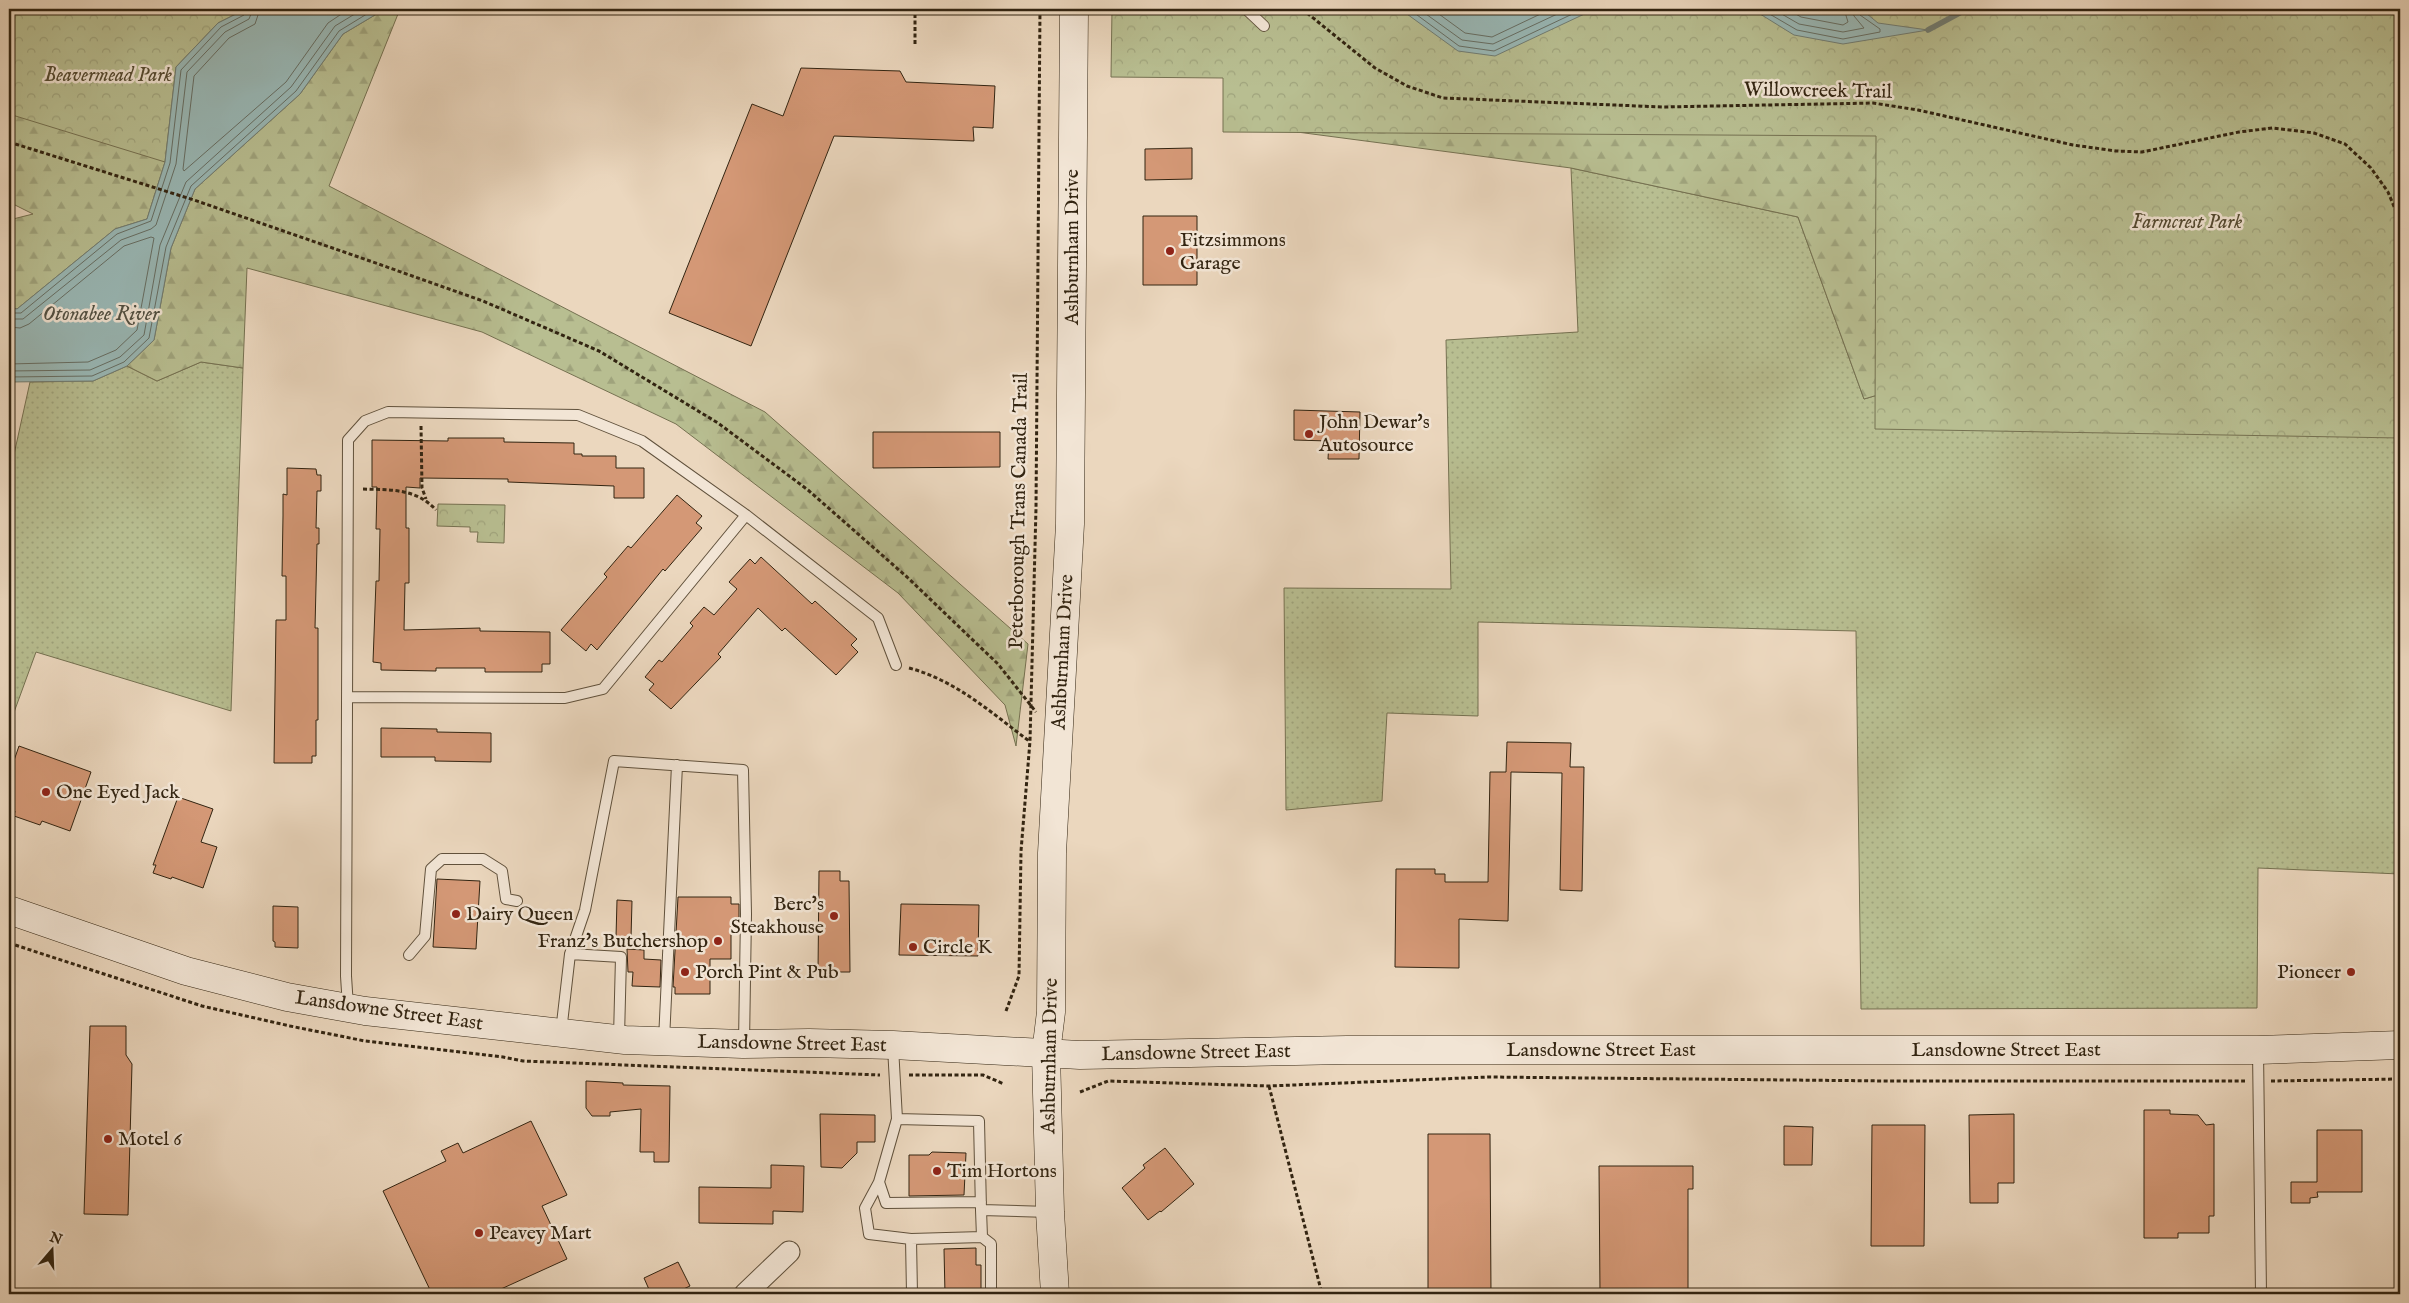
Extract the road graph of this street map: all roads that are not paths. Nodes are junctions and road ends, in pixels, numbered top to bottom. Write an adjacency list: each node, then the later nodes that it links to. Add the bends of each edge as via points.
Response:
1 (1074, 9): 20 (main road, Ashburnham Drive, via 1070,524 1052,852 1051,1012)
2 (1246, 9): 3 (lane)
3 (1264, 26)
4 (746, 515): 5 (lane, via 878,618); 6 (lane, via 603,689 565,698); 6 (lane, via 642,441 578,415 388,412 365,420 348,440)
5 (896, 665)
6 (348, 697): 12 (lane, via 346,976)
7 (677, 765): 10 (lane, via 614,761 584,910); 15 (lane); 16 (lane, via 743,770)
8 (517, 901): 11 (lane, via 506,899 502,871 483,859 442,859 431,869 426,936)
9 (9, 910): 12 (main road, Lansdowne Street East, via 186,971)
10 (570, 954): 13 (lane); 14 (lane, via 621,957)
11 (409, 955)
12 (349, 1009): 13 (main road, Lansdowne Street East)
13 (561, 1032): 14 (main road, Lansdowne Street East)
14 (619, 1040): 15 (main road, Lansdowne Street East)
15 (664, 1041): 16 (main road, Lansdowne Street East)
16 (744, 1044): 18 (main road, Lansdowne Street East)
17 (2400, 1044): 19 (main road, Lansdowne Street East)
18 (893, 1045): 20 (main road, Lansdowne Street East); 21 (lane)
19 (2258, 1050): 20 (main road, Lansdowne Street East); 32 (lane)
20 (1046, 1053): 24 (main road, Ashburnham Drive)
21 (897, 1119): 22 (lane); 23 (lane, via 980,1121)
22 (879, 1182): 23 (lane, via 886,1203); 26 (lane, via 865,1208 869,1234)
23 (981, 1206): 24 (lane); 25 (lane)
24 (1050, 1212): 31 (main road, Ashburnham Drive)
25 (982, 1237): 26 (lane); 30 (lane, via 990,1244)
26 (911, 1239): 29 (lane)
27 (789, 1252): 28 (street)
28 (745, 1294)
29 (912, 1294)
30 (991, 1294)
31 (1055, 1294)
32 (2261, 1294)

